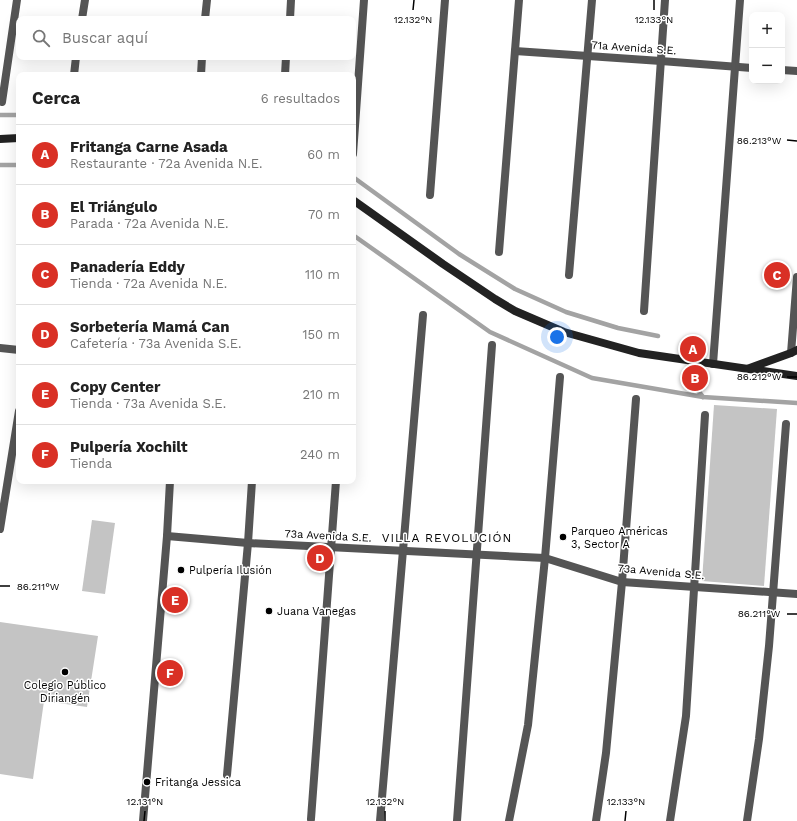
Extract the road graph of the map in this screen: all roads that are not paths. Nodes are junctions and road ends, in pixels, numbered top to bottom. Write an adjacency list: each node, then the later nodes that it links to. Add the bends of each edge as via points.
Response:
1 (17, 0): 27 (street)
2 (85, 0): 11 (street)
3 (207, 0): 12 (street)
4 (291, 0): 13 (street)
5 (364, 0): 28 (street)
6 (445, 0): 31 (street)
7 (519, 0): 14 (street)
8 (592, 0): 15 (street)
9 (665, 0): 19 (street)
10 (740, 0): 20 (street)
11 (82, 16)
12 (205, 16)
13 (290, 16)
14 (515, 51): 15 (street, 71a Avenida S.E.); 33 (street)
15 (588, 56): 19 (street, 71a Avenida S.E.); 34 (street)
16 (76, 60): 24 (street)
17 (202, 60): 25 (street)
18 (286, 60): 26 (street)
19 (661, 61): 20 (street, 71a Avenida S.E.); 36 (street)
20 (735, 67): 21 (street, 71a Avenida S.E.); 42 (street)
21 (749, 68)
22 (785, 70): 23 (street)
23 (797, 71)
24 (74, 72)
25 (201, 72)
26 (285, 72)
27 (2, 102)
28 (356, 112)
29 (16, 138): 30 (street)
30 (0, 139)
31 (430, 195)
32 (356, 202): 42 (street, via 443,264 516,311 564,332 639,353)
33 (500, 252)
34 (569, 275)
35 (797, 277): 41 (street)
36 (644, 311)
37 (423, 315): 58 (street)
38 (492, 344): 59 (street)
39 (0, 348): 40 (street)
40 (16, 350)
41 (794, 352): 43 (street)
42 (713, 364): 43 (street)
43 (746, 369): 44 (street)
44 (797, 376)
45 (560, 377): 60 (street)
46 (636, 399): 61 (street)
47 (705, 415): 62 (street)
48 (786, 424): 63 (street)
49 (16, 429): 53 (street)
50 (170, 484): 55 (street)
51 (252, 484): 56 (street)
52 (336, 484): 57 (street)
53 (1, 519): 54 (street)
54 (0, 529)
55 (166, 536): 56 (street, 73a Avenida S.E.); 67 (street)
56 (248, 543): 57 (street, 73a Avenida S.E.); 65 (street)
57 (331, 547): 58 (street, 73a Avenida S.E.); 66 (street)
58 (403, 551): 59 (street, 73a Avenida S.E.); 68 (street)
59 (476, 555): 60 (street, 73a Avenida S.E.); 69 (street)
60 (545, 558): 61 (street, 73a Avenida S.E.); 70 (street, via 528,725)
61 (622, 582): 62 (street, 73a Avenida S.E.); 71 (street, via 606,754)
62 (694, 587): 63 (street, 73a Avenida S.E.); 72 (street, via 686,716)
63 (774, 592): 64 (street, 73a Avenida S.E.); 73 (street, via 759,739)
64 (797, 594)
65 (228, 775)
66 (311, 819)
67 (143, 821)
68 (380, 821)
69 (457, 821)
70 (509, 821)
71 (596, 821)
72 (670, 821)
73 (747, 821)

